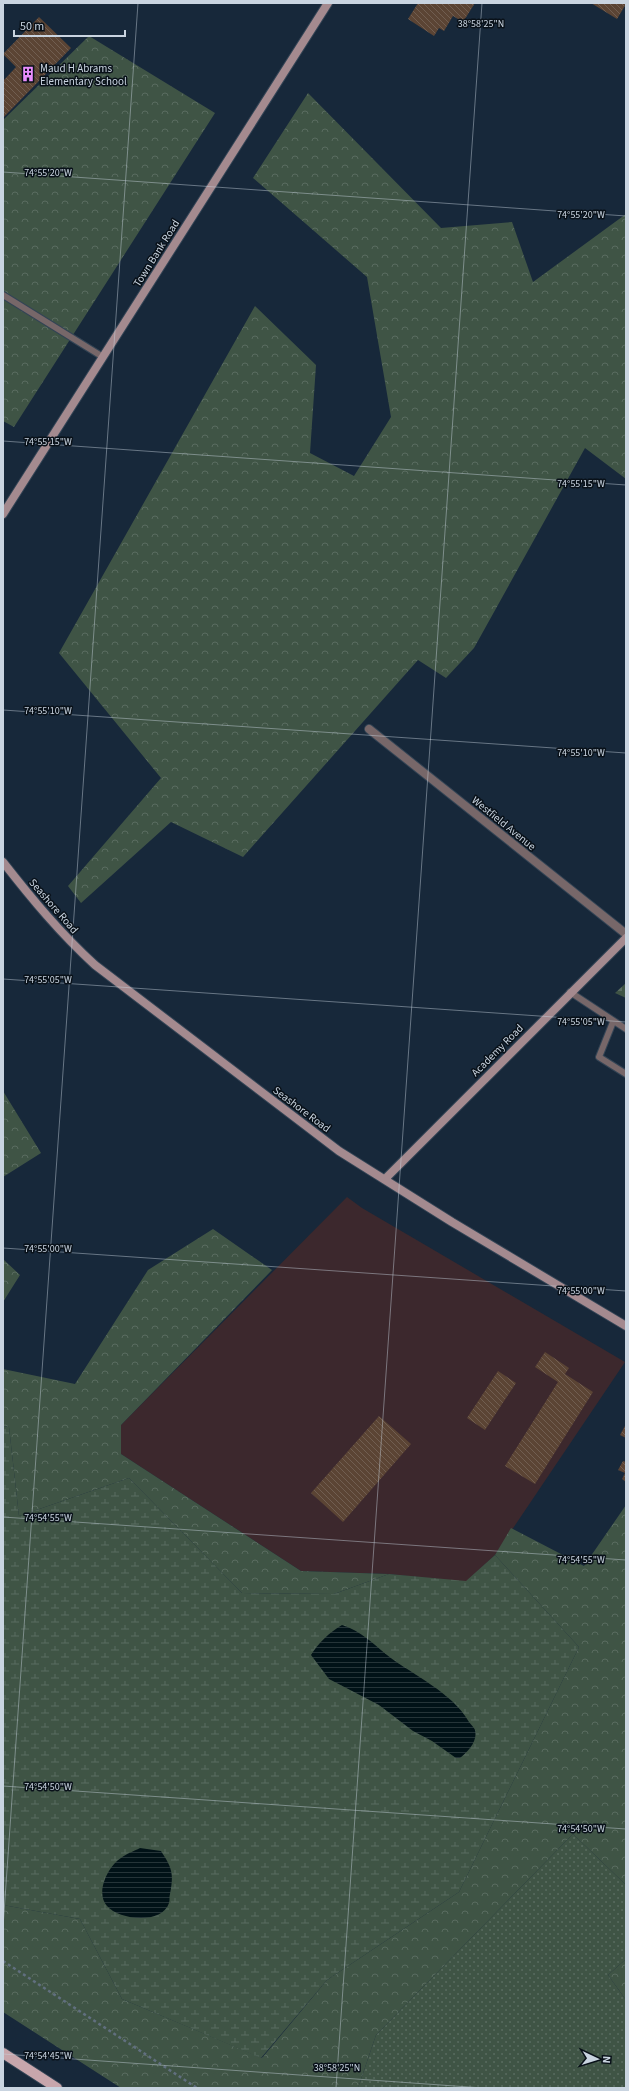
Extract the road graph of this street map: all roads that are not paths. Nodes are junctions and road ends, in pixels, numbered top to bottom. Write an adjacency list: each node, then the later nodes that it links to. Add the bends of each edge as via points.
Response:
1 (328, 3): 3 (street, Town Bank Road)
2 (3, 295): 3 (lane)
3 (103, 357): 4 (street, Town Bank Road)
4 (3, 514)
5 (368, 729): 7 (street, Westfield Avenue)
6 (3, 862): 13 (street, Seashore Road, via 39,908 95,965 339,1151)
7 (626, 934)
8 (626, 938): 9 (street, Academy Road)
9 (570, 992): 10 (lane); 13 (street, Academy Road)
10 (613, 1022): 11 (lane); 12 (lane, via 599,1057)
11 (626, 1029)
12 (626, 1074)
13 (385, 1180): 14 (street, Seashore Road)
14 (626, 1326)
15 (3, 2053): 16 (main road)
16 (57, 2088)

